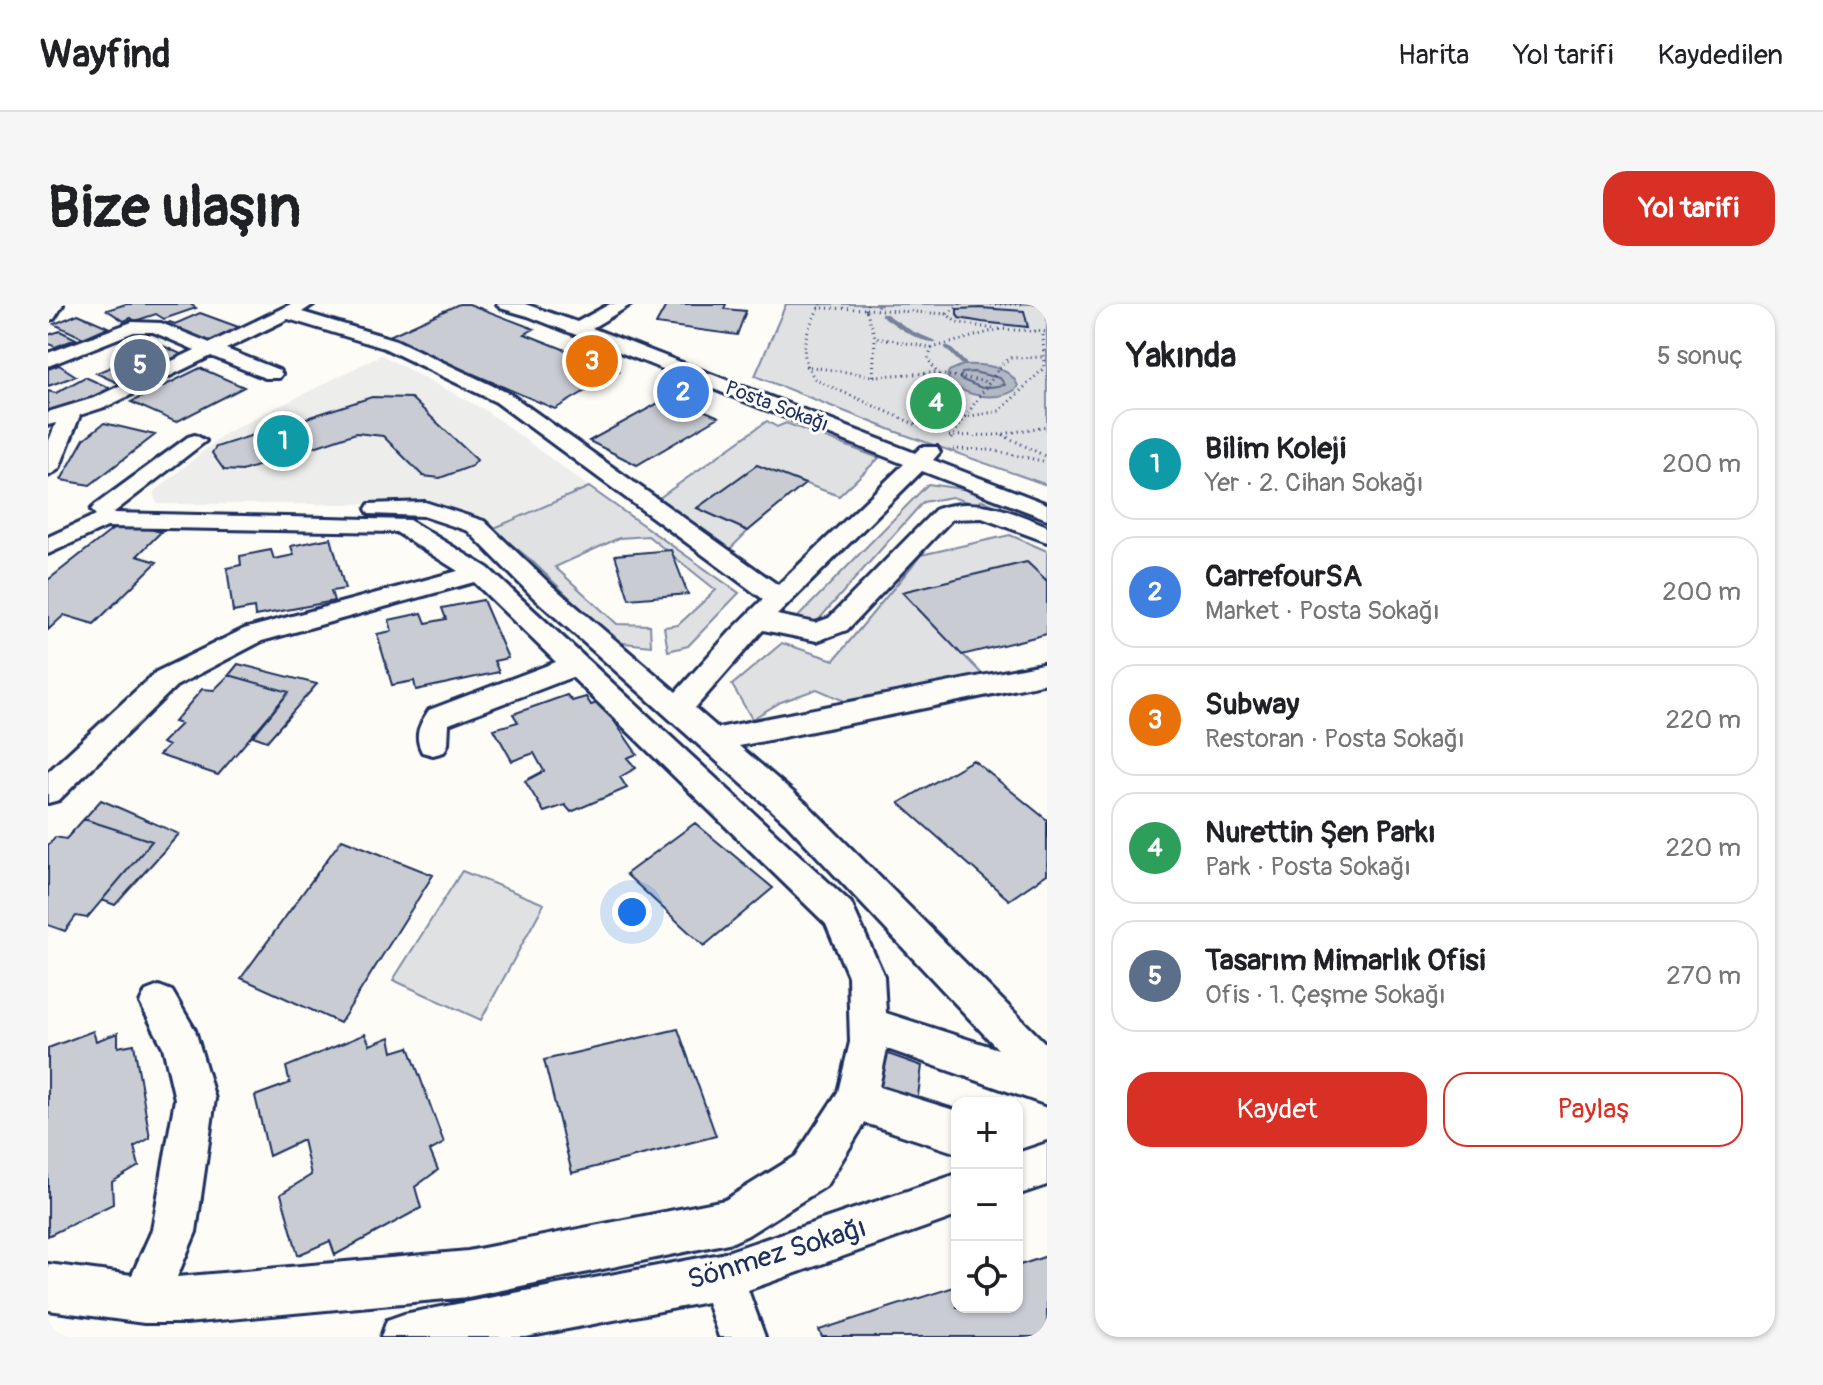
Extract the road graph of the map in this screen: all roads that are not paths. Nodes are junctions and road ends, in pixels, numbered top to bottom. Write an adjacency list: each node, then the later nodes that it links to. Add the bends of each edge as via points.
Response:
1 (55, 304): 6 (street)
2 (506, 304): 7 (street, Posta Sokağı)
3 (533, 304): 7 (street, Posta Sokağı)
4 (617, 306): 7 (street)
5 (296, 308): 8 (street); 22 (street, via 390,344 503,398)
6 (48, 315)
7 (584, 326): 14 (street, Posta Sokağı)
8 (211, 350): 9 (street, via 155,327 132,327); 10 (street); 11 (street)
9 (48, 360)
10 (272, 374)
11 (71, 412): 12 (street); 15 (street)
12 (48, 419)
13 (195, 441): 17 (street)
14 (932, 446): 16 (street, Posta Sokağı); 18 (street, Posta Sokağı); 22 (street)
15 (48, 469)
16 (1047, 498)
17 (103, 510): 19 (street); 26 (street, via 425,509 476,526)
18 (1046, 524): 23 (street, via 952,511 838,624 817,632)
19 (48, 532)
20 (48, 547): 21 (street, via 104,520 401,525)
21 (479, 573): 24 (street); 29 (street, via 240,641 166,679)
22 (780, 599): 23 (street)
23 (758, 620): 26 (street)
24 (576, 665): 28 (street, via 439,717 432,729); 31 (street, via 839,914 866,976)
25 (1047, 673): 27 (street)
26 (678, 709): 27 (street)
27 (712, 740): 32 (street, via 797,814)
28 (433, 744)
29 (48, 791)
30 (159, 1003): 42 (street, via 181,1043 195,1099 174,1232)
31 (869, 1025): 33 (street); 34 (street)
32 (1047, 1073)
33 (1047, 1085)
34 (856, 1100): 35 (street); 42 (street, via 811,1171 733,1220 468,1274)
35 (951, 1130)
36 (1023, 1153): 37 (street)
37 (1047, 1162): 38 (street)
38 (1023, 1172)
39 (951, 1197): 40 (street, Sönmez Sokağı)
40 (721, 1277): 43 (street, Sönmez Sokağı); 44 (street)
41 (48, 1287): 42 (street)
42 (144, 1300)
43 (404, 1337)
44 (742, 1337)

